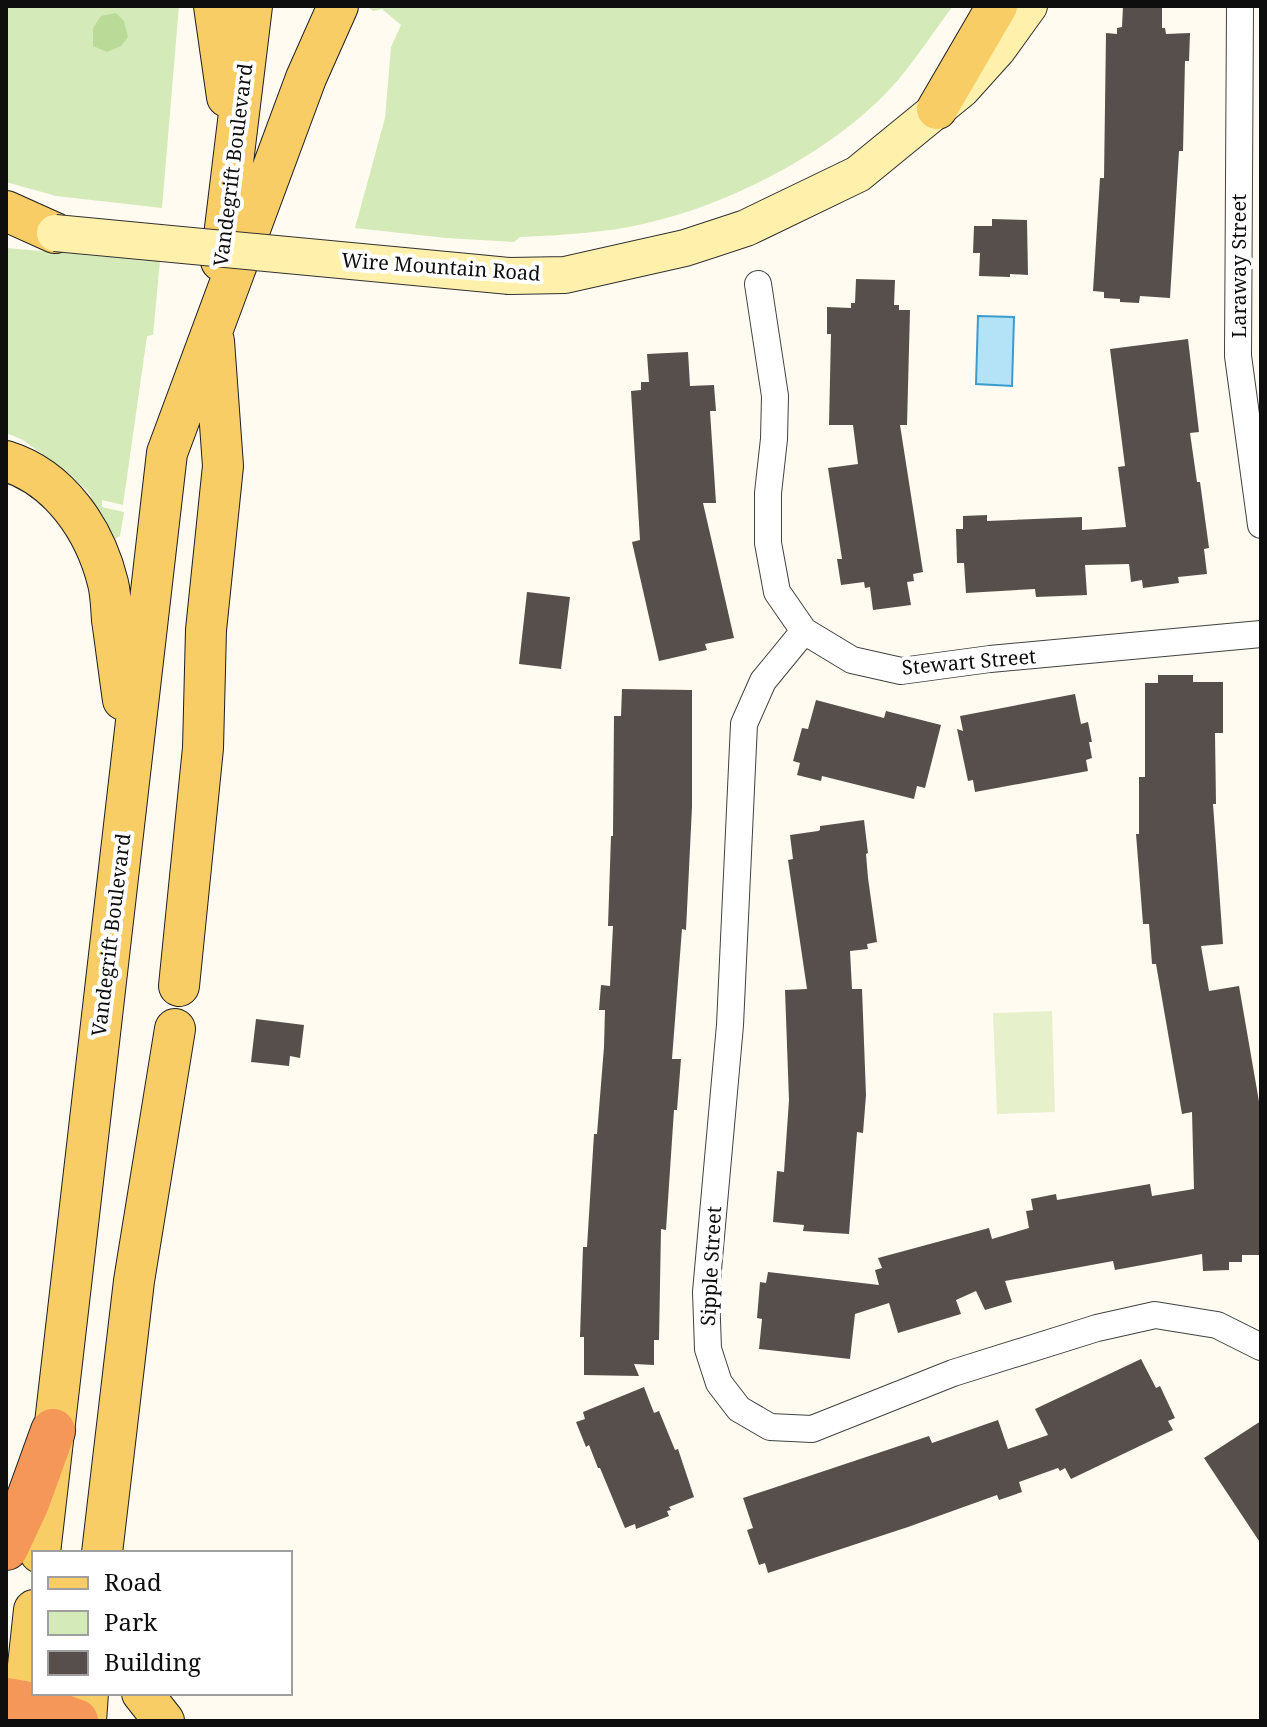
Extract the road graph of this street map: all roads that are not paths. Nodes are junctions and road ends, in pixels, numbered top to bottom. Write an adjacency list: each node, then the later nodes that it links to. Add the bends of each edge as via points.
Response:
1 (214, 6): 8 (main road)
2 (252, 6): 8 (main road, Vandegrift Boulevard)
3 (338, 6): 13 (main road)
4 (997, 6): 7 (main road)
5 (1029, 6): 7 (main road, Wire Mountain Road, via 992,57)
6 (1240, 6): 15 (street, Laraway Street, via 1238,356)
7 (937, 109): 11 (main road, Wire Mountain Road, bridge, via 858,174 746,228 685,248 565,275 510,276)
8 (235, 155): 13 (main road, Vandegrift Boulevard)
9 (6, 211): 11 (main road)
10 (6, 228): 11 (main road, Wire Mountain Road)
11 (55, 233)
12 (758, 284): 16 (street, Stewart Street, via 775,396 768,543 777,592)
13 (213, 325): 18 (main road, Vandegrift Boulevard, via 167,453); 19 (main road, Vandegrift Boulevard, via 223,466)
14 (6, 461): 18 (main road, via 56,490 93,541 108,584)
15 (1261, 525)
16 (804, 631): 17 (street, Stewart Street, via 852,660 901,671); 21 (street, Sipple Street, via 763,681 744,724 730,1025 706,1292 708,1349 719,1383 739,1409 770,1427 812,1429 953,1373 1155,1315 1217,1325)
17 (1261, 634)
18 (131, 762): 22 (main road, Vandegrift Boulevard)
19 (179, 986)
20 (175, 1029): 25 (main road, via 134,1281)
21 (1261, 1347)
22 (53, 1431): 23 (highway); 24 (main road, Vandegrift Boulevard)
23 (6, 1548)
24 (40, 1551)
25 (102, 1551)
26 (32, 1622): 29 (main road)
27 (88, 1695): 31 (main road)
28 (144, 1695): 32 (main road)
29 (18, 1708): 30 (highway)
30 (76, 1721)
31 (86, 1721)
32 (164, 1721)

